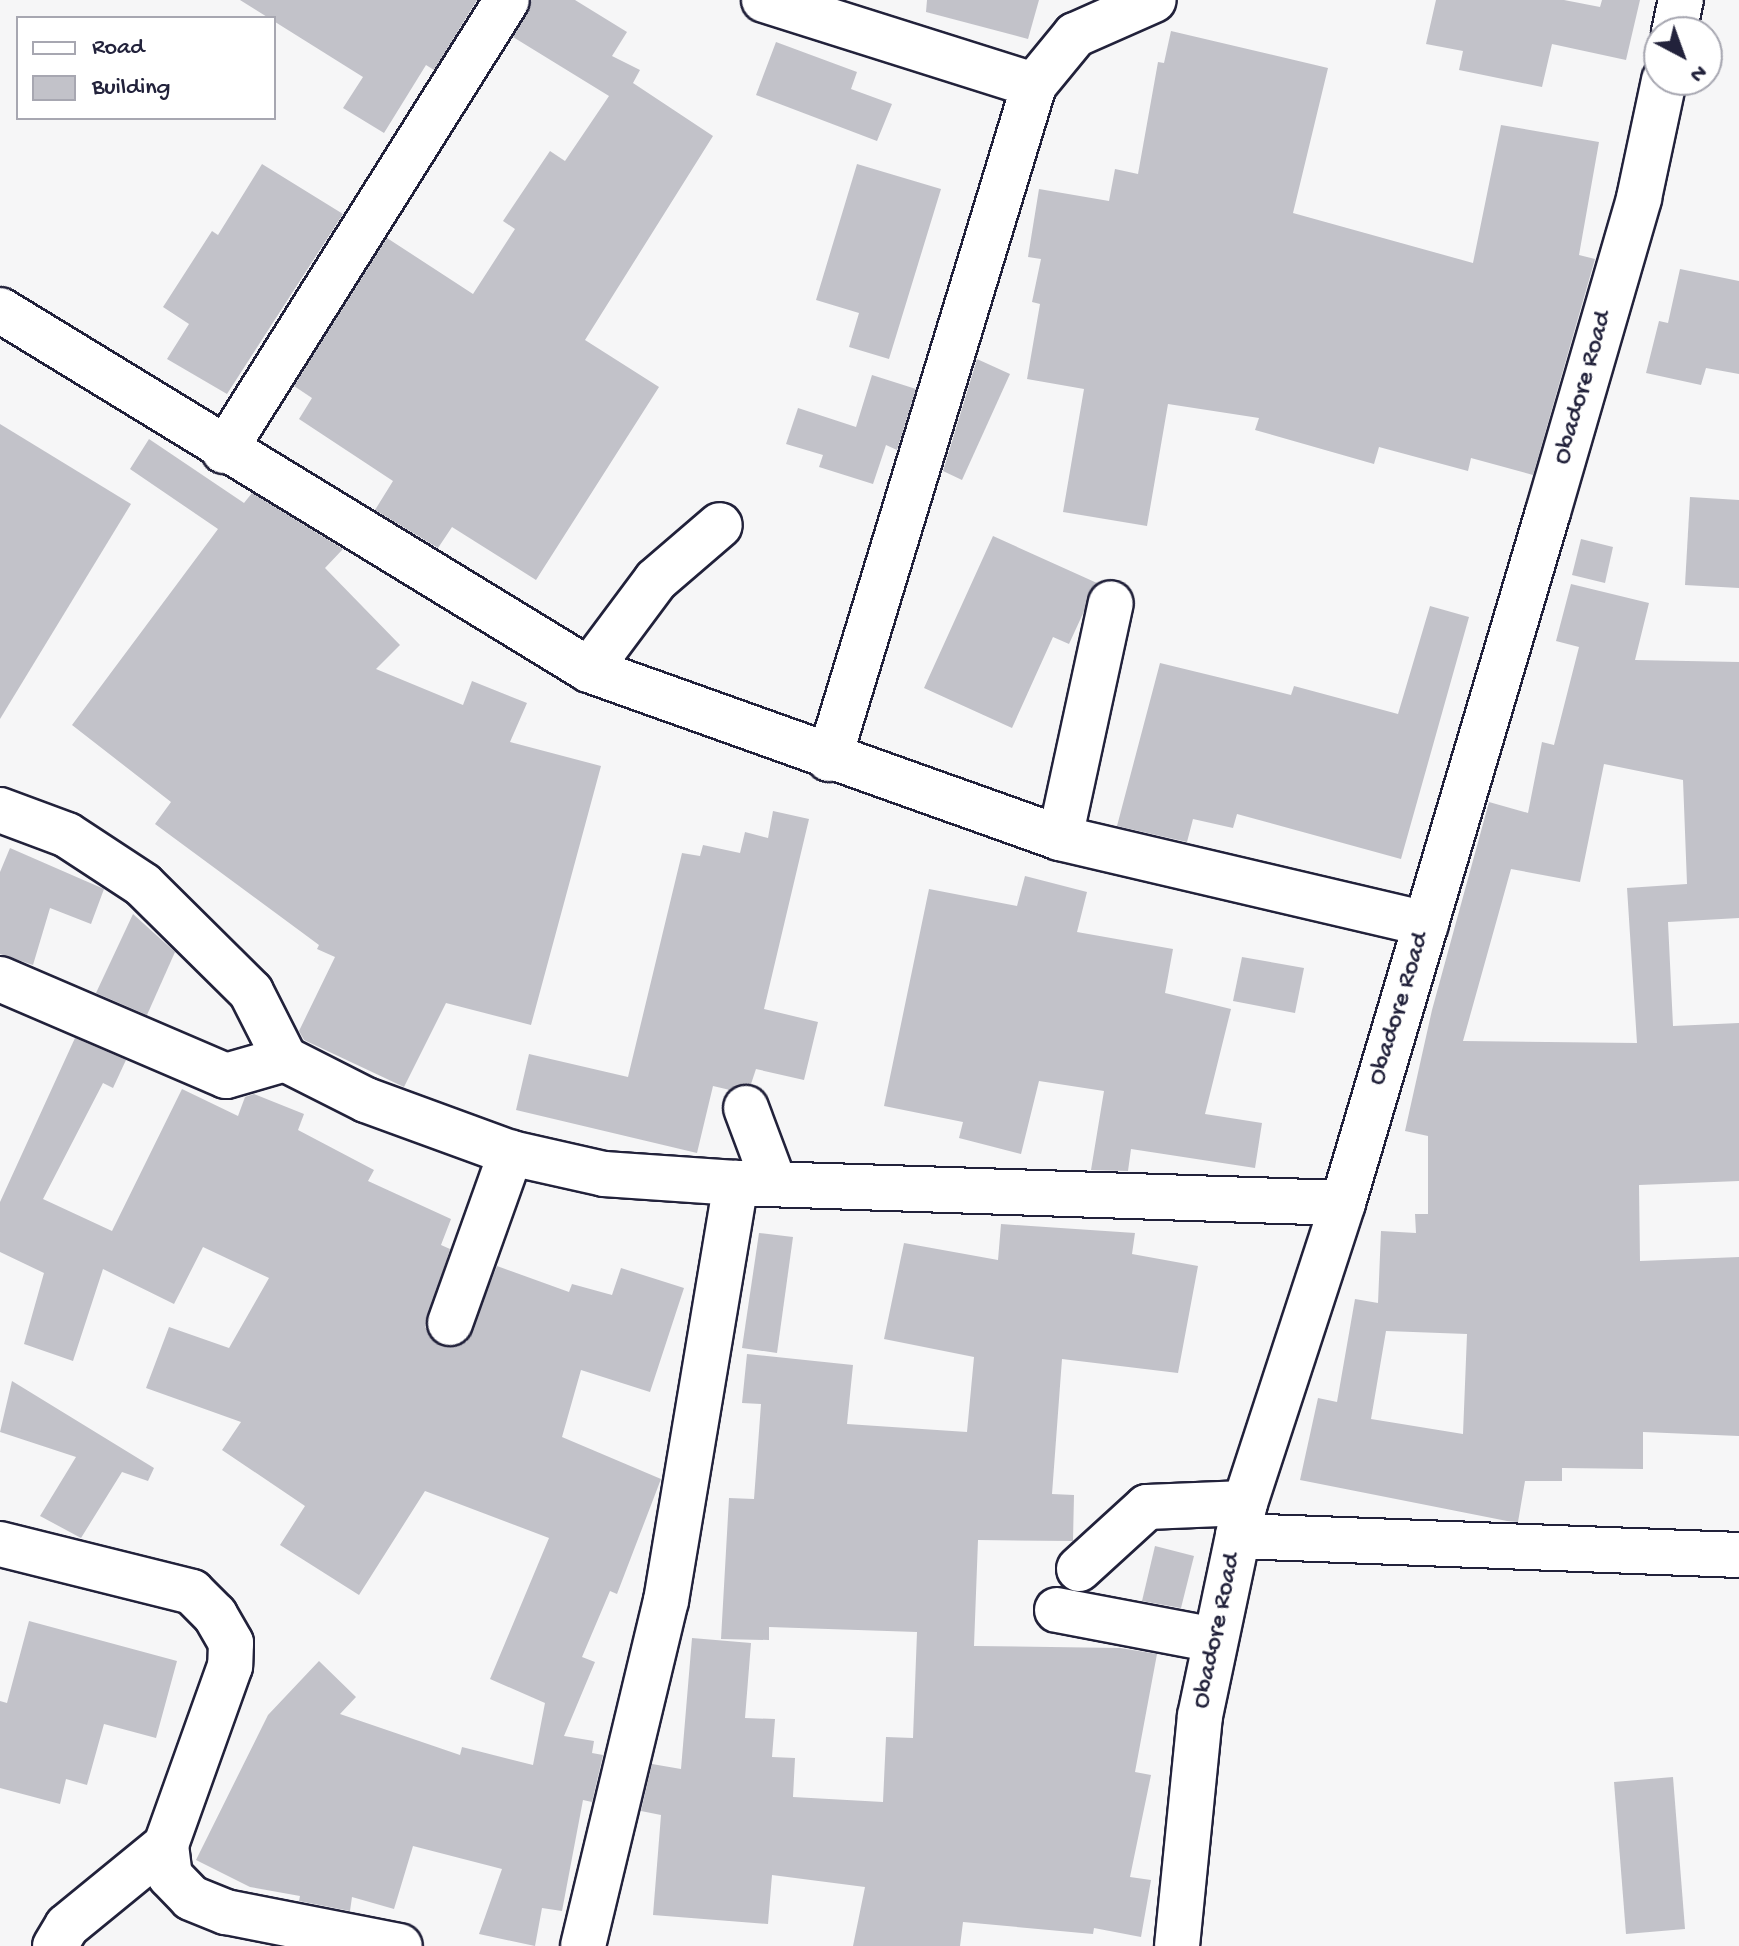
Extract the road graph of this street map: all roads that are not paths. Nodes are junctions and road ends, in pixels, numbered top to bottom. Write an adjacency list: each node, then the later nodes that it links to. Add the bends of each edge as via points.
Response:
1 (507, 0): 7 (street)
2 (764, 0): 4 (street)
3 (1154, 0): 4 (street, via 1075,35)
4 (1034, 85): 11 (street)
5 (1661, 96): 14 (street, Obadore Road, via 1635,213)
6 (0, 310): 7 (street)
7 (224, 451): 10 (street)
8 (720, 525): 10 (street, via 656,580)
9 (1111, 603): 13 (street)
10 (589, 670): 11 (street)
11 (829, 759): 13 (street)
12 (0, 810): 16 (street, via 67,835 143,885 251,992)
13 (1060, 838): 14 (street)
14 (1426, 924): 20 (street, Obadore Road)
15 (0, 979): 16 (street, via 226,1076)
16 (285, 1059): 18 (street, via 366,1100)
17 (746, 1108): 19 (street)
18 (511, 1153): 19 (street, via 604,1174); 21 (street)
19 (755, 1183): 20 (street); 31 (street, via 666,1601)
20 (1343, 1203): 22 (street, Obadore Road)
21 (450, 1323)
22 (1241, 1519): 24 (street); 25 (street, via 1147,1507); 27 (street, Obadore Road)
23 (0, 1544): 28 (street, via 192,1592 215,1615 231,1643 230,1666)
24 (1739, 1555)
25 (1079, 1569)
26 (1057, 1610): 27 (street)
27 (1214, 1640): 32 (street, Obadore Road, via 1200,1716)
28 (166, 1845): 29 (street, via 67,1926); 30 (street, via 170,1876 191,1898 226,1912)
29 (55, 1946)
30 (400, 1946)
31 (583, 1946)
32 (1177, 1946)

